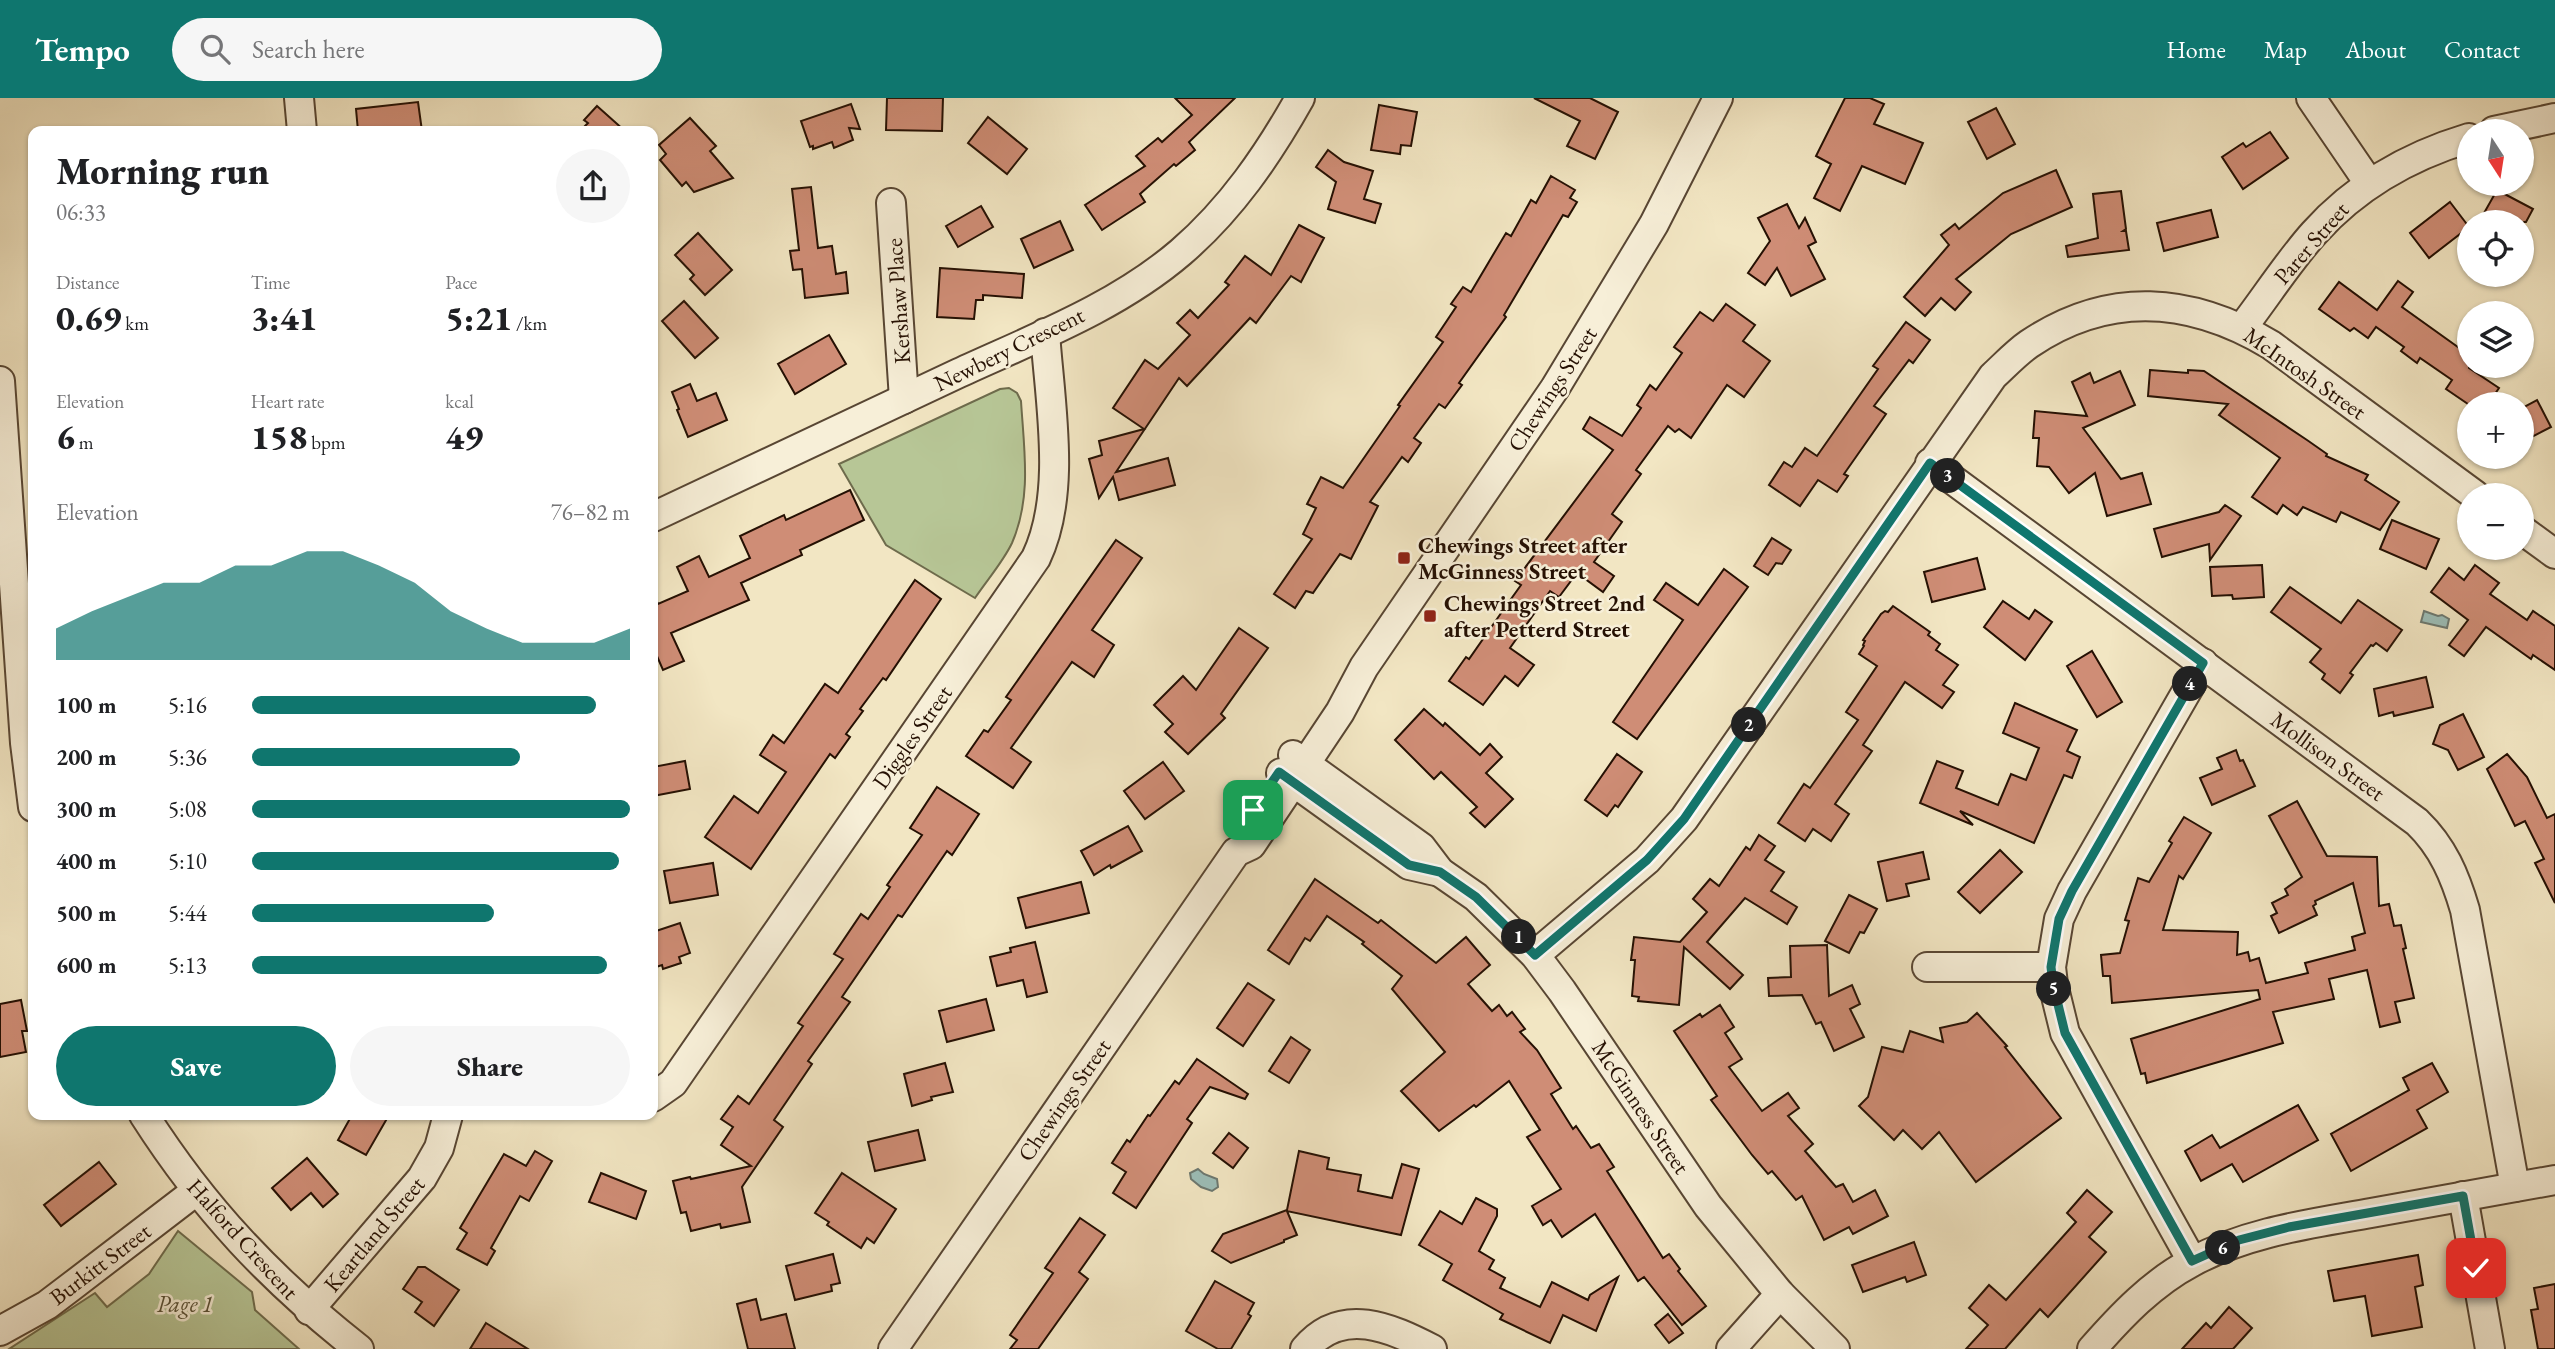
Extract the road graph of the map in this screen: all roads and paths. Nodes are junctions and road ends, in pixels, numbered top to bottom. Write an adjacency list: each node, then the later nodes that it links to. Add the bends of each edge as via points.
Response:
1 (299, 98): 7 (street)
2 (1300, 98): 12 (street, Newbery Crescent, via 1274,144 1231,202 1181,252 1125,293)
3 (1718, 98): 23 (street, Chewings Street, via 1654,224 1555,388 1364,667 1327,701)
4 (2311, 98): 9 (street)
5 (2555, 118): 6 (street)
6 (2534, 122)
7 (302, 126)
8 (2457, 142): 9 (street, Parer Street, via 2412,158)
9 (2370, 183): 11 (street, Parer Street, via 2313,233)
10 (891, 203): 14 (street, Kershaw Place)
11 (2242, 328): 15 (street, McIntosh Street, via 2198,312 2154,306 2109,309 2066,323 2027,345 1993,376); 16 (street, McIntosh Street)
12 (1045, 333): 14 (street, Newbery Crescent); 27 (street, Diggles Street, via 1055,478 1053,509 1036,558 673,1083)
13 (0, 381): 20 (street)
14 (904, 399): 17 (street, Newbery Crescent)
15 (1930, 463): 21 (street, Mollison Street); 24 (street, McIntosh Street, via 1684,819 1647,860)
16 (2458, 483)
17 (658, 515)
18 (2534, 539): 19 (street)
19 (2555, 554)
20 (9, 650): 22 (street)
21 (2203, 663): 26 (street, via 2072,891 2059,919); 31 (street, Mollison Street, via 2417,822 2448,861 2465,910)
22 (28, 767)
23 (1292, 768): 24 (street, McGinness Street, via 1409,865 1440,872 1476,897); 39 (street, Chewings Street, via 1251,845 1236,852)
24 (1535, 955): 35 (street, McGinness Street, via 1708,1206)
25 (1927, 967): 26 (street)
26 (2051, 967): 34 (street, via 2065,1033)
27 (658, 1094)
28 (147, 1120): 32 (street, Halford Crescent)
29 (447, 1120): 36 (street, Keartland Street, via 439,1149 422,1178)
30 (2555, 1180): 31 (street)
31 (2515, 1187): 33 (street)
32 (196, 1191): 36 (street, Halford Crescent); 37 (street, Burkitt Street, via 47,1305)
33 (2463, 1196): 34 (street, via 2289,1227 2239,1240); 45 (street)
34 (2192, 1261): 44 (street, via 2129,1308)
35 (1780, 1294): 42 (street); 43 (street, McGinness Street)
36 (309, 1310): 38 (street, Halford Crescent)
37 (0, 1331)
38 (359, 1349)
39 (892, 1349)
40 (1305, 1349): 41 (street, via 1330,1330 1370,1323)
41 (1432, 1349)
42 (1731, 1349)
43 (1835, 1349)
44 (2092, 1349)
45 (2490, 1349)

